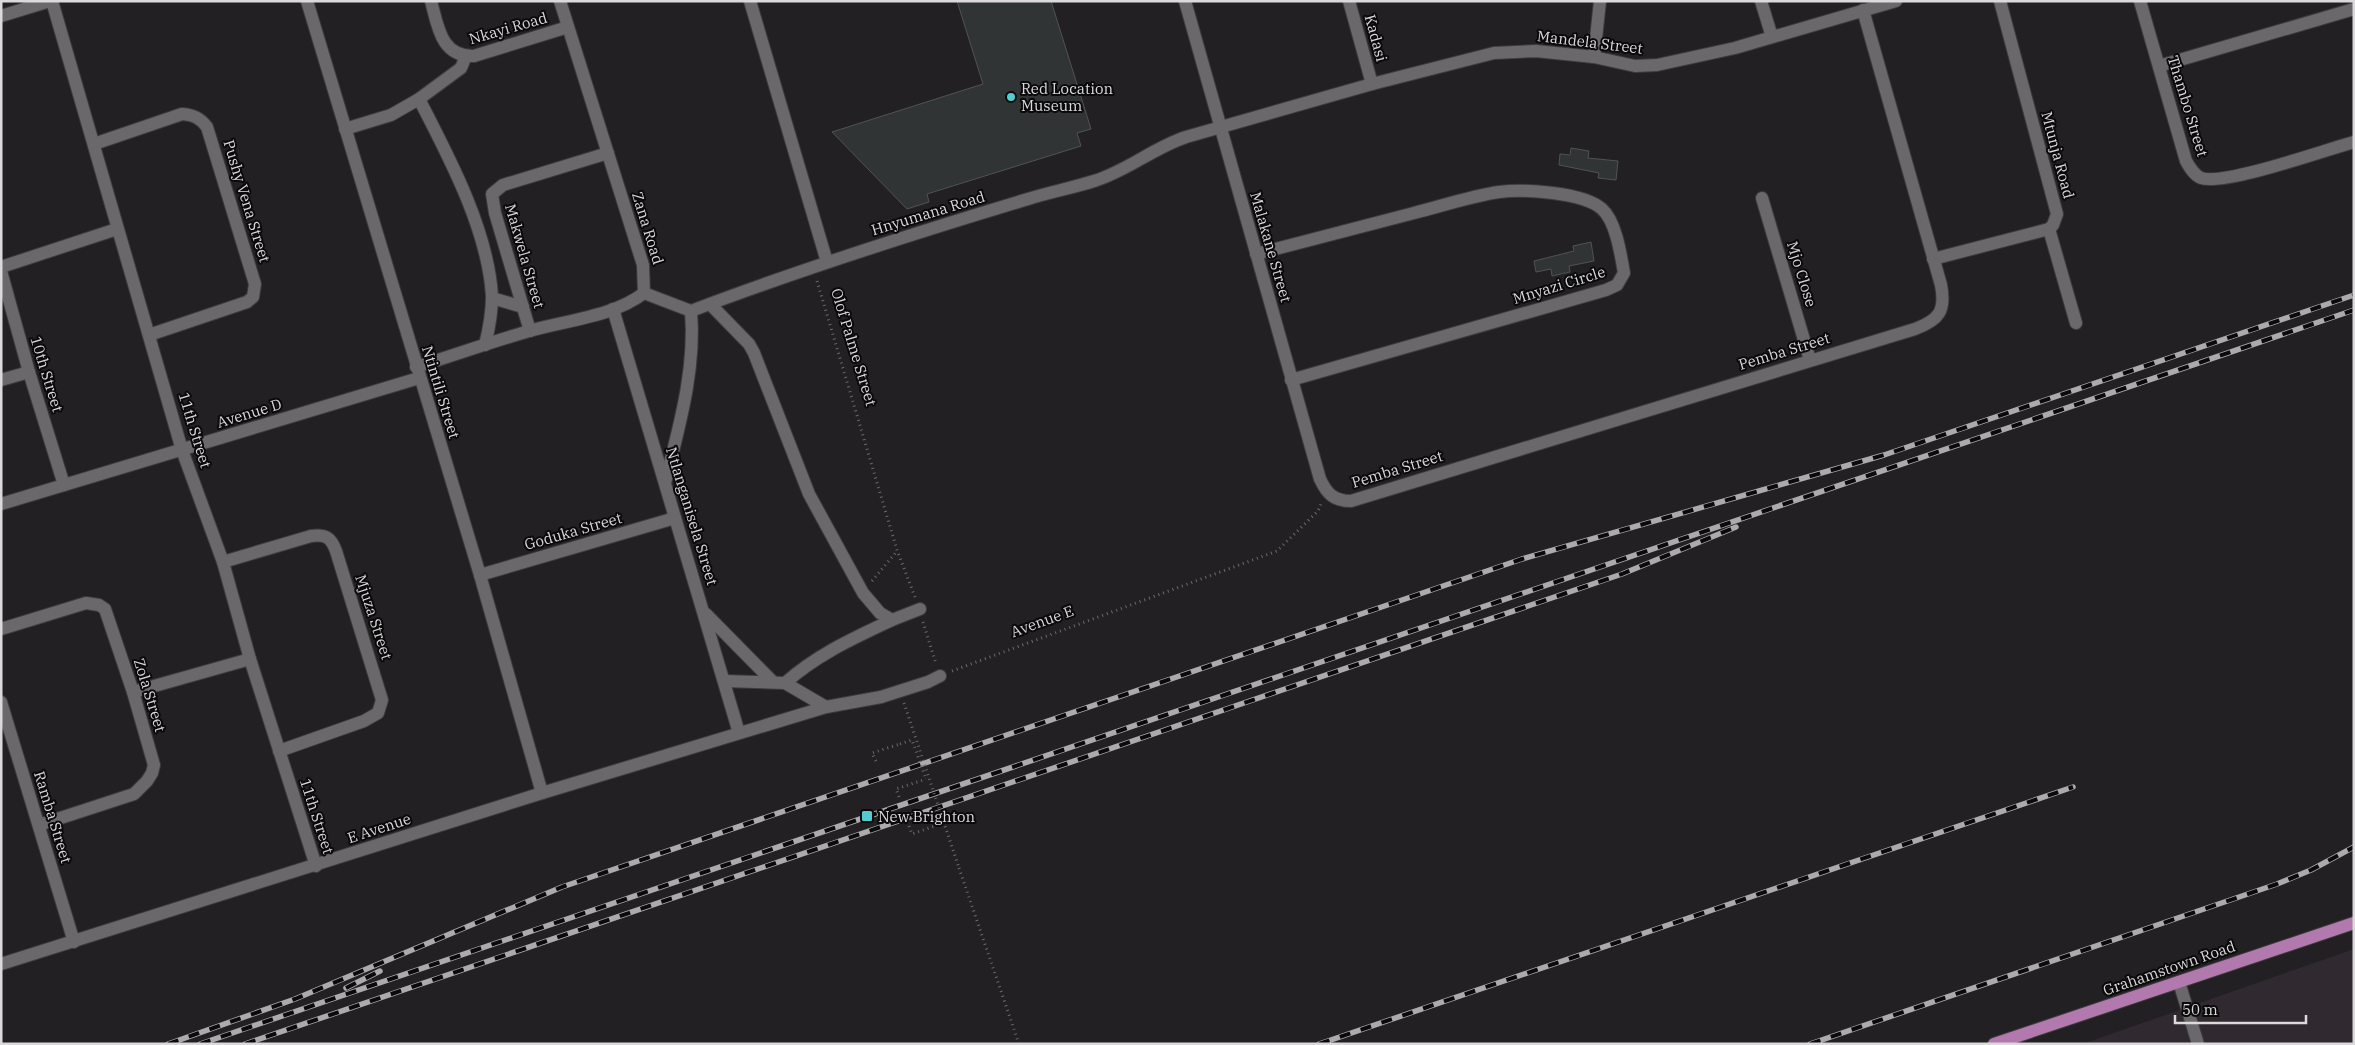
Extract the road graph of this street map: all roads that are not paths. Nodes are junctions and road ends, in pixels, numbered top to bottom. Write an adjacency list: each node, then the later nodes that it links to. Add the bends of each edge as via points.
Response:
1 (51, 1): 15 (street); 26 (street, 11th Street)
2 (307, 1): 23 (street, Ntintili Street)
3 (431, 1): 18 (street, Nkayi Road, via 442,38 453,51)
4 (560, 1): 16 (street, Zana Road)
5 (750, 1): 33 (street)
6 (1185, 1): 24 (street, Malakane Street)
7 (1349, 1): 21 (street, Kadasi)
8 (1600, 1): 19 (street)
9 (1762, 1): 17 (street)
10 (1896, 1): 14 (street, Mandela Street)
11 (2000, 1): 30 (street, Mtunja Road, via 2057,214)
12 (2140, 1): 20 (street, Thambo Street)
13 (2354, 8): 20 (street)
14 (1863, 10): 17 (street, Mandela Street); 32 (street, Pemba Street)
15 (1, 16)
16 (568, 28): 18 (street, Nkayi Road); 27 (street, Zana Road)
17 (1772, 37): 19 (street, Mandela Street, via 1717,53 1657,65 1635,66)
18 (466, 56): 22 (street, via 461,68)
19 (1594, 57): 21 (street, Mandela Street, via 1536,51 1494,53)
20 (2159, 66): 25 (street, Thambo Street, via 2186,161 2199,177 2214,180 2244,174)
21 (1372, 84): 24 (street, Mandela Street)
22 (419, 99): 23 (street, via 391,115); 36 (street, via 462,188 480,239)
23 (345, 128): 47 (street, Ntintili Street)
24 (1221, 128): 31 (street, Malakane Street); 33 (street, Hnyumana Road, via 1169,143 1096,180)
25 (2354, 142)
26 (94, 144): 29 (street, 11th Street); 43 (street, Pushy Vena Street, via 182,114 201,120 208,127 255,284 253,297 247,302)
27 (608, 153): 35 (street, Zana Road, via 643,266); 38 (street, Makwela Street, via 503,185 492,194)
28 (1762, 198): 45 (street, Mjo Close)
29 (117, 229): 34 (street); 43 (street, 11th Street)
30 (2049, 229): 32 (street); 41 (street)
31 (1256, 254): 49 (street, Malakane Street); 49 (street, Mnyazi Circle, via 1457,202 1513,191 1568,196 1595,204 1604,210 1618,244 1624,273 1617,285 1606,290)
32 (1933, 259): 45 (street, Pemba Street, via 1944,299 1938,315 1930,323)
33 (827, 262): 37 (street, Hnyumana Road)
34 (1, 269): 46 (street, 10th Street)
35 (644, 293): 39 (street); 40 (street)
36 (492, 298): 38 (street); 44 (street)
37 (710, 304): 40 (street, Hnyumana Road); 60 (street, via 749,344 809,494 863,593 880,613)
38 (523, 307): 42 (street, Makwela Street)
39 (613, 309): 42 (street); 51 (street, Ntlanganisela Street)
40 (691, 311): 51 (street, via 693,330 688,381)
41 (2076, 323)
42 (530, 331): 44 (street)
43 (149, 335): 50 (street, 11th Street)
44 (486, 345): 47 (street)
45 (1810, 360): 53 (street, Pemba Street, via 1351,501)
46 (29, 372): 48 (street); 52 (street, 10th Street)
47 (418, 373): 50 (street, Avenue D); 57 (street, Ntintili Street)
48 (1, 380)
49 (1291, 380): 53 (street, Malakane Street, via 1320,479)
50 (182, 450): 52 (street, Avenue D); 56 (street, 11th Street)
51 (664, 484): 55 (street, Ntlanganisela Street)
52 (64, 485): 54 (street, Avenue D)
53 (1329, 494)
54 (1, 504)
55 (675, 518): 57 (street, Goduka Street); 59 (street, Ntlanganisela Street)
56 (223, 562): 62 (street, 11th Street); 71 (street, Mjuza Street, via 311,536 327,537 336,550 369,653 382,700 378,713)
57 (480, 575): 72 (street, Ntintili Street)
58 (920, 609): 60 (street)
59 (704, 612): 64 (street, Ntlanganisela Street); 65 (street)
60 (892, 620): 65 (street, via 830,649)
61 (1, 629): 66 (street, Zola Street, via 86,603 99,605 108,614)
62 (250, 659): 66 (street); 71 (street, 11th Street)
63 (940, 676): 68 (street, via 881,698)
64 (724, 681): 65 (street); 69 (street, Ntlanganisela Street)
65 (779, 683): 68 (street)
66 (133, 692): 73 (street, Zola Street, via 154,765 147,781 134,794)
67 (1, 702): 70 (street, Ramba Street)
68 (826, 707): 69 (street)
69 (739, 733): 72 (street, E Avenue)
70 (6, 734): 73 (street, Ramba Street)
71 (279, 751): 74 (street, 11th Street)
72 (542, 793): 74 (street, E Avenue)
73 (39, 825): 76 (street, Ramba Street)
74 (316, 866): 76 (street, E Avenue)
75 (2354, 923): 78 (main road, Grahamstown Road)
76 (74, 942): 77 (street, E Avenue)
77 (1, 964)
78 (2179, 982): 79 (main road, Grahamstown Road); 80 (street)
79 (1994, 1044)
80 (2198, 1044)

